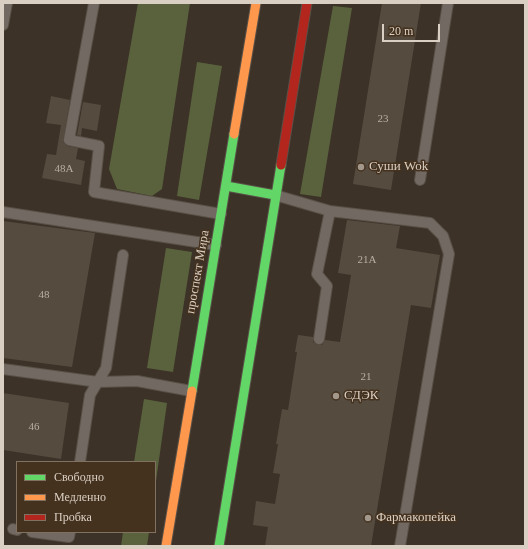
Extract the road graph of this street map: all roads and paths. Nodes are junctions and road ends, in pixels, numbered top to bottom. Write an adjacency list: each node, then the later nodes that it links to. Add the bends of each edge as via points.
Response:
1 (7, 3): 6 (lane)
2 (94, 3): 12 (lane, via 69,140 99,146 94,192)
3 (256, 3): 8 (main road, проспект Мира)
4 (307, 3): 9 (main road)
5 (448, 3): 7 (lane)
6 (3, 25)
7 (420, 180)
8 (226, 186): 9 (main road); 12 (main road, проспект Мира)
9 (275, 195): 10 (lane); 23 (main road)
10 (330, 211): 15 (lane, via 317,274 327,286); 24 (lane, via 430,223 443,236 449,254)
11 (3, 212): 13 (lane)
12 (221, 214): 13 (main road, проспект Мира)
13 (216, 245): 18 (main road, проспект Мира)
14 (123, 255): 17 (lane, via 106,368)
15 (319, 339)
16 (3, 369): 17 (lane)
17 (98, 382): 18 (lane, via 137,381); 19 (lane, via 90,395)
18 (191, 391): 22 (main road, проспект Мира)
19 (80, 461)
20 (39, 533): 21 (lane, via 69,537)
21 (70, 533)
22 (166, 546)
23 (219, 546)
24 (400, 546)

